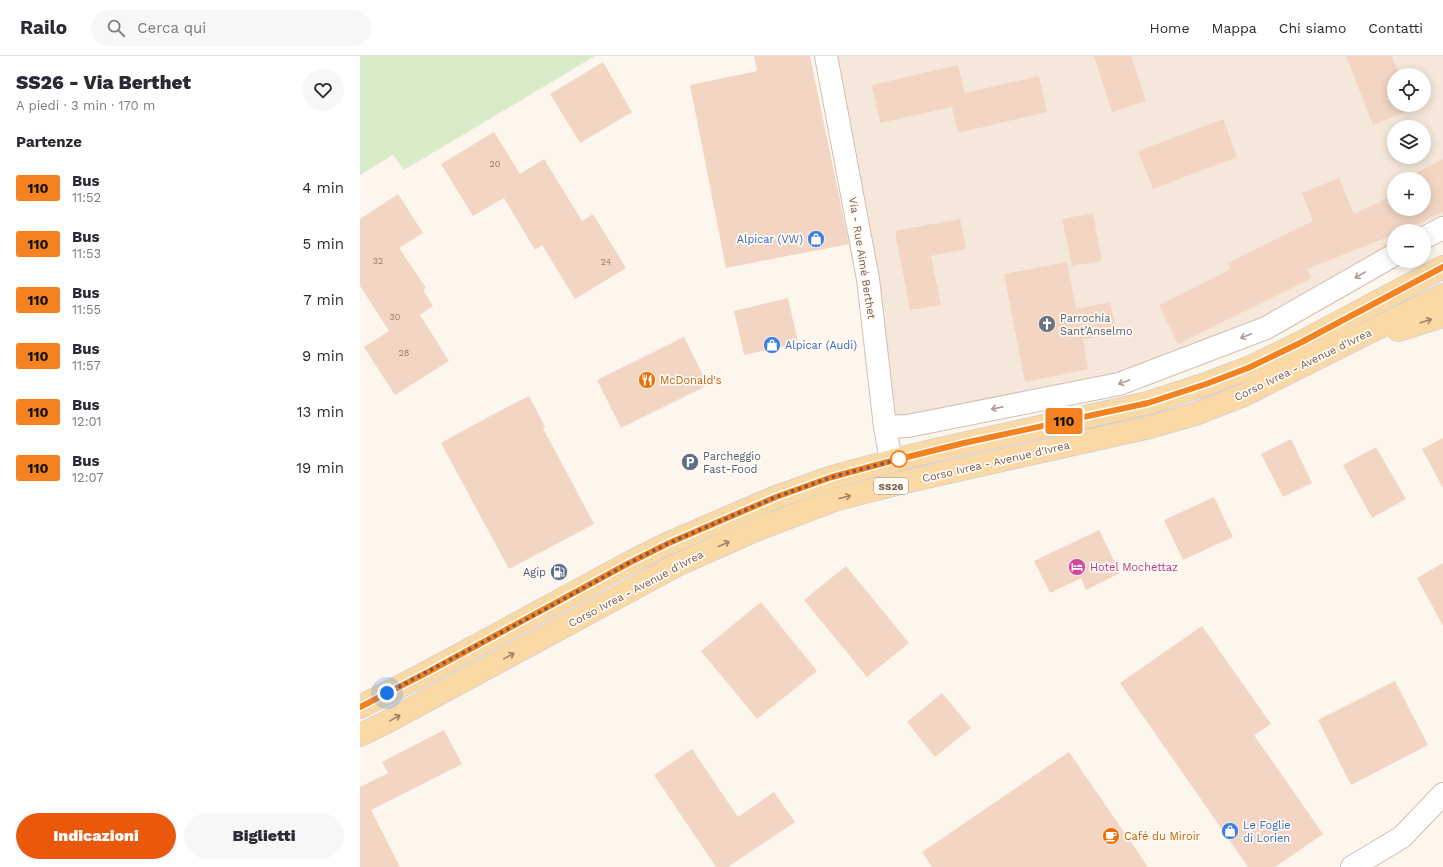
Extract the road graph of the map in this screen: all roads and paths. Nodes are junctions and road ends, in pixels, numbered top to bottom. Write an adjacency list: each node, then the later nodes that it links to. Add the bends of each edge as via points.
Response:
1 (826, 56): 9 (street, Via - Rue Aimé Berthet, via 868,279)
2 (1443, 228): 3 (street)
3 (1431, 234)
4 (1387, 259): 9 (street, one-way to 9, via 1266,328 1119,384 908,426)
5 (1443, 267): 10 (main road, via 1298,344 1248,368 1206,384 1148,403)
6 (1443, 295): 8 (main road, Corso Ivrea - Avenue d'Ivrea / SS26)
7 (1443, 316): 8 (main road, one-way to 7)
8 (1336, 350): 12 (main road, Corso Ivrea - Avenue d'Ivrea / SS26, one-way to 8, via 679,564 758,529 838,499 1150,427 1195,414 1244,395)
9 (885, 427): 10 (street, Via - Rue Aimé Berthet)
10 (891, 461): 11 (main road, via 832,477 776,497 669,543)
11 (360, 707)
12 (360, 735)
13 (1443, 794): 14 (street, via 1402,837)
14 (1352, 867)

